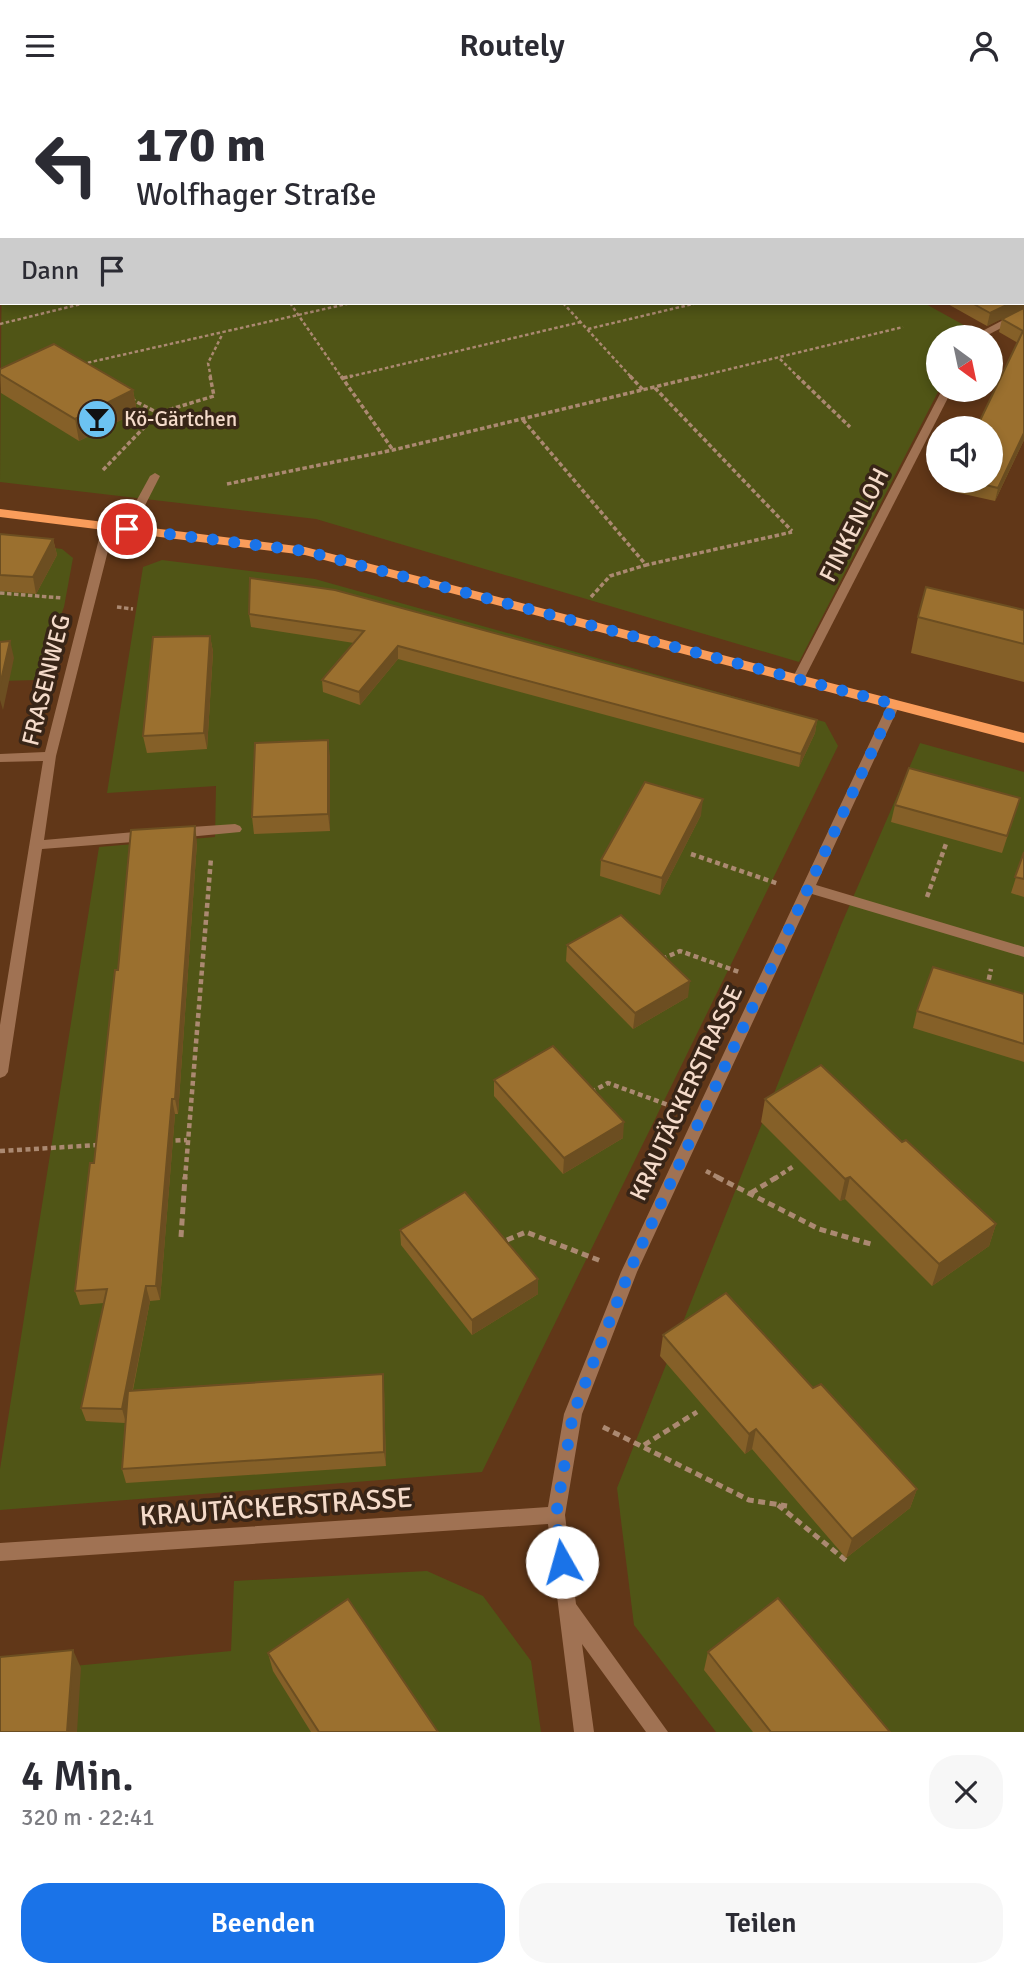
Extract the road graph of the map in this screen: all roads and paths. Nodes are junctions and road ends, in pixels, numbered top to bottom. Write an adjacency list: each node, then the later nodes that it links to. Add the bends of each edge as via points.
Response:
1 (78, 305): 9 (path)
2 (291, 305): 7 (path)
3 (342, 305): 7 (path)
4 (565, 305): 8 (path)
5 (688, 305): 12 (path)
6 (1024, 312): 10 (street)
7 (298, 315): 13 (path); 16 (path)
8 (580, 322): 12 (path); 16 (path)
9 (0, 324)
10 (999, 325)
11 (903, 327): 14 (path)
12 (588, 330): 18 (path)
13 (222, 334): 15 (path); 21 (path, via 208,363 214,396)
14 (779, 358): 17 (path); 23 (path)
15 (82, 364)
16 (343, 378): 24 (path)
17 (655, 388): 18 (path); 31 (path, via 792,532)
18 (643, 390): 22 (path)
19 (125, 395): 21 (path)
20 (940, 403): 37 (street, FINKENLOH)
21 (158, 413): 25 (path)
22 (523, 420): 24 (path); 31 (path)
23 (850, 427)
24 (393, 450): 27 (path)
25 (103, 470)
26 (155, 476): 30 (street)
27 (227, 484)
28 (0, 513): 29 (main road)
29 (108, 527): 30 (main road); 34 (street, FRASENWEG)
30 (127, 529): 37 (main road, via 305,551)
31 (646, 565): 32 (path, via 610,576)
32 (598, 587)
33 (0, 593): 34 (path)
34 (89, 600): 40 (street, FRASENWEG)
35 (116, 607): 36 (path)
36 (133, 608)
37 (798, 679): 38 (main road)
38 (894, 704): 39 (main road); 47 (street, KRAUTÄCKERSTRASSE)
39 (1024, 738)
40 (50, 756): 41 (street); 45 (street, FRASENWEG)
41 (0, 758)
42 (235, 829): 43 (street)
43 (214, 830): 45 (street); 55 (path)
44 (947, 841): 48 (path)
45 (36, 845): 52 (street, FRASENWEG)
46 (691, 854): 47 (path)
47 (808, 891): 48 (street); 51 (street, KRAUTÄCKERSTRASSE)
48 (919, 921): 49 (street)
49 (1024, 952)
50 (658, 960): 51 (path, via 680,951)
51 (765, 981): 54 (street, KRAUTÄCKERSTRASSE)
52 (0, 1072)
53 (590, 1092): 54 (path, via 608,1083)
54 (702, 1117): 59 (street, KRAUTÄCKERSTRASSE)
55 (187, 1140): 56 (path); 62 (path)
56 (160, 1142)
57 (107, 1145): 58 (path)
58 (0, 1151)
59 (682, 1160): 61 (path); 65 (street, KRAUTÄCKERSTRASSE)
60 (794, 1166): 61 (path)
61 (751, 1193): 64 (path, via 819,1229)
62 (181, 1237)
63 (507, 1240): 65 (path, via 526,1233)
64 (874, 1245)
65 (629, 1272): 67 (street, KRAUTÄCKERSTRASSE)
66 (696, 1412): 68 (path)
67 (573, 1414): 68 (path); 71 (street, KRAUTÄCKERSTRASSE)
68 (643, 1445): 69 (path, via 749,1500)
69 (777, 1504): 70 (path); 73 (path)
70 (787, 1506)
71 (556, 1515): 72 (street, KRAUTÄCKERSTRASSE); 74 (street, KRAUTÄCKERSTRASSE)
72 (0, 1552)
73 (849, 1563)
74 (568, 1608): 75 (street, KRAUTÄCKERSTRASSE); 76 (street, KRAUTÄCKERSTRASSE)
75 (584, 1732)
76 (658, 1732)

